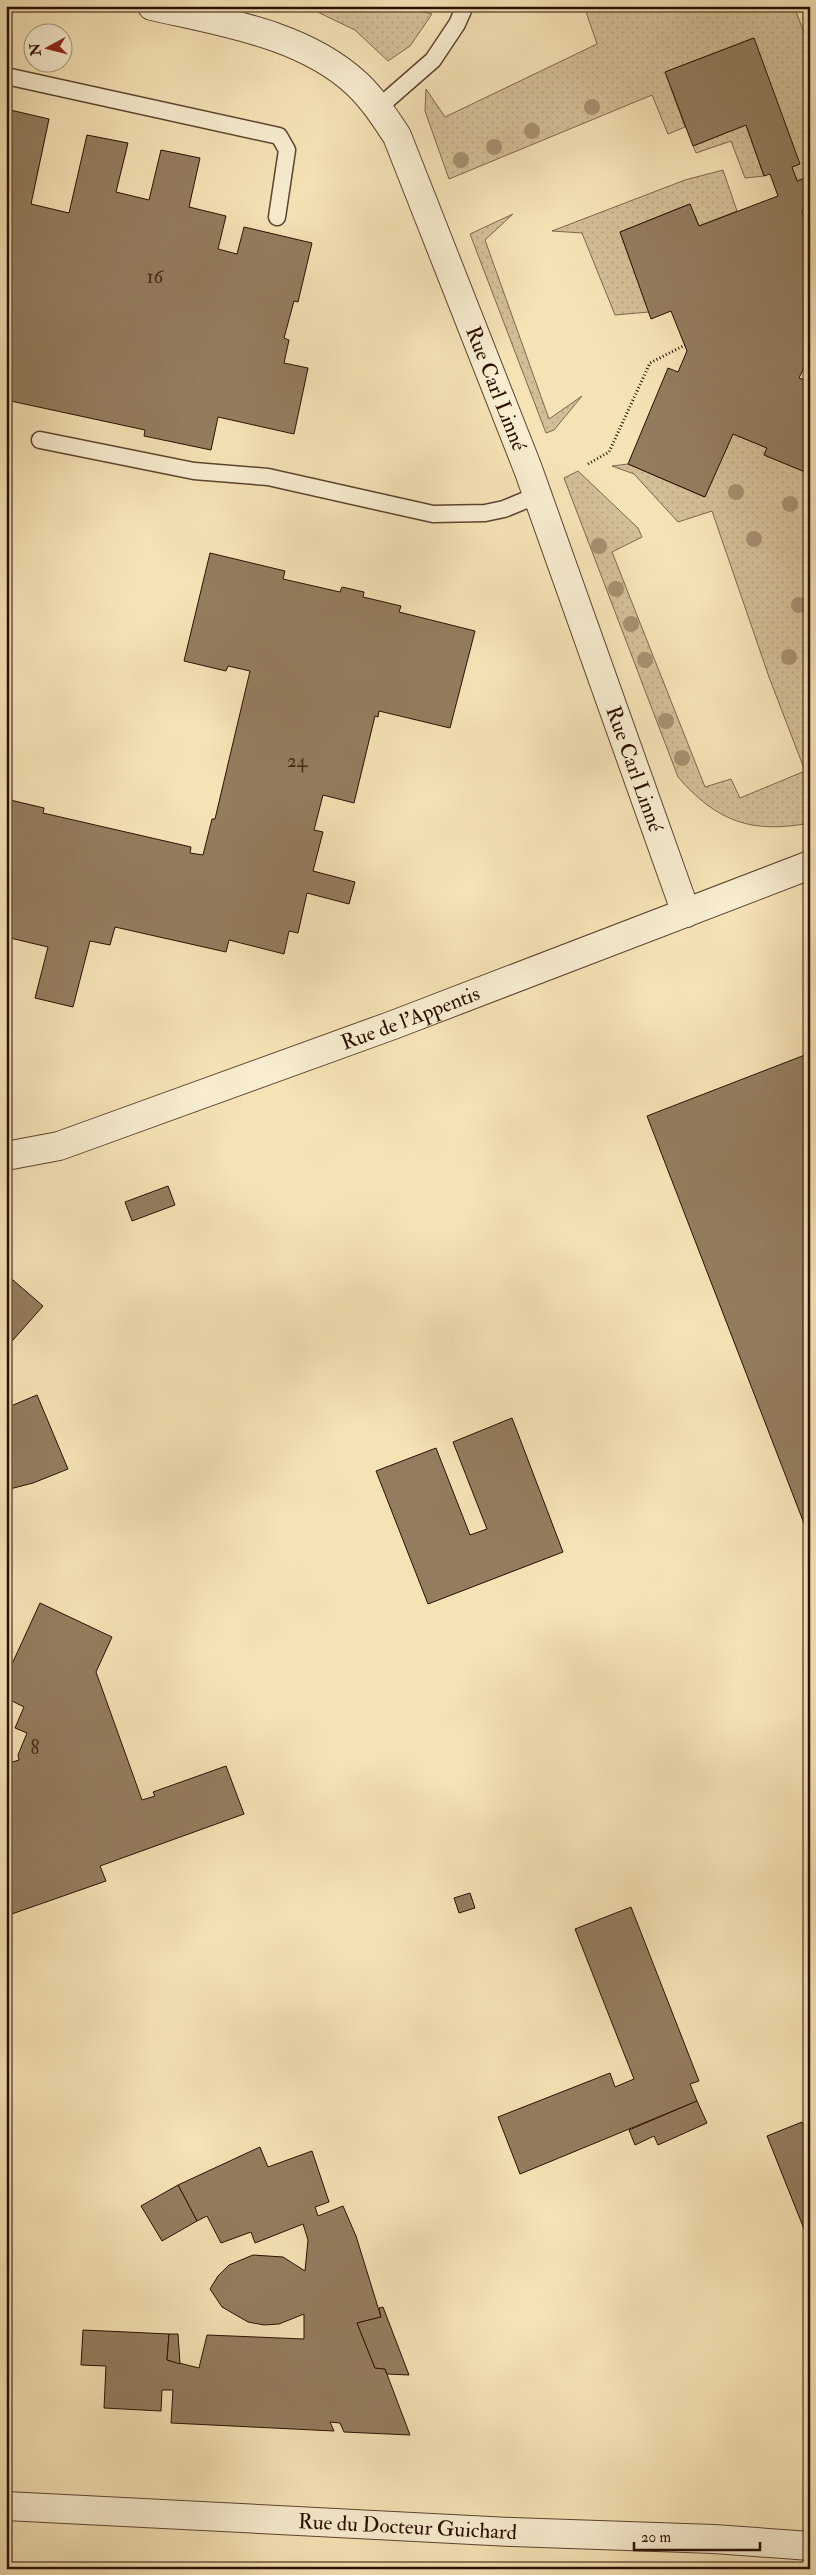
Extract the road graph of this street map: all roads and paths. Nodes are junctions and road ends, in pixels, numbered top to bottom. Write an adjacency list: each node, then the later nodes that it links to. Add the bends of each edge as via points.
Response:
1 (152, 6): 4 (street, Rue Carl Linné, via 263,34 309,51 358,85)
2 (465, 6): 4 (lane, via 457,24 432,60)
3 (6, 76): 5 (lane, via 279,136 287,150)
4 (378, 108): 9 (street, Rue Carl Linné, via 397,136)
5 (277, 217)
6 (685, 345): 8 (path, via 650,363 609,452)
7 (40, 440): 9 (lane, via 194,472 268,477 433,514 485,513)
8 (588, 464)
9 (538, 496): 11 (street, Rue Carl Linné)
10 (810, 865): 11 (street, Rue de l'Appentis)
11 (686, 913): 12 (street, Rue de l'Appentis, via 393,1025 59,1146)
12 (6, 1156)
13 (6, 2506): 14 (street, Rue du Docteur Guichard)
14 (810, 2546)

